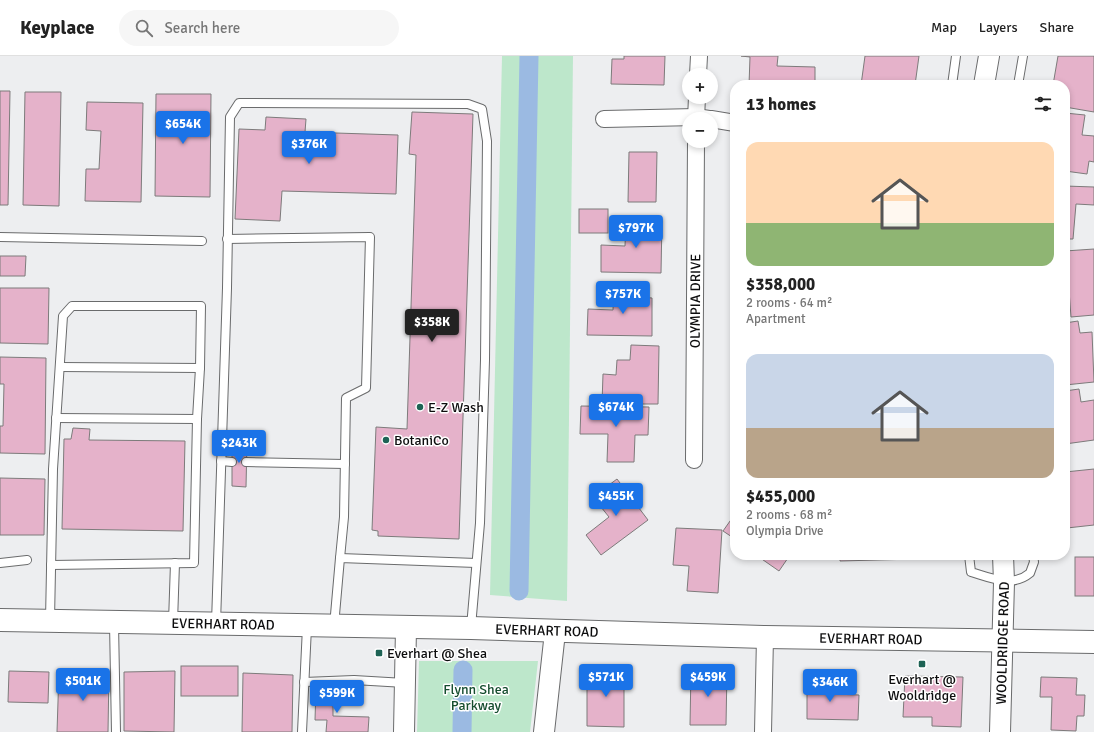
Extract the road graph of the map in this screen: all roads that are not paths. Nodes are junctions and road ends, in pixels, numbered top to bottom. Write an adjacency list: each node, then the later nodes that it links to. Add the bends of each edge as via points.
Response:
1 (699, 56): 5 (street)
2 (956, 56): 6 (lane)
3 (989, 56): 7 (street)
4 (1023, 56): 8 (lane)
5 (698, 68)
6 (953, 80)
7 (985, 80)
8 (1019, 80)
9 (604, 119): 10 (street)
10 (682, 119)
11 (718, 121): 12 (street)
12 (730, 122)
13 (696, 148): 21 (street, OLYMPIA DRIVE)
14 (0, 237): 16 (lane)
15 (227, 239): 22 (lane); 25 (lane, via 370,237 366,388 346,398); 33 (lane, via 230,117 239,103 468,104 482,109 487,141 485,337 480,523)
16 (202, 241)
17 (60, 367): 18 (lane); 18 (lane, via 63,316 72,306 201,306); 19 (lane)
18 (200, 368): 20 (lane)
19 (56, 418): 20 (lane); 34 (lane)
20 (197, 419): 32 (lane, via 194,563)
21 (694, 460)
22 (221, 461): 23 (lane); 40 (lane)
23 (232, 462)
24 (246, 462): 25 (lane)
25 (345, 464): 26 (lane)
26 (340, 558): 33 (lane); 42 (lane)
27 (27, 560): 31 (lane)
28 (970, 560): 35 (lane, via 971,572)
29 (1003, 560): 35 (street, WOOLDRIDGE ROAD)
30 (1034, 560): 35 (lane, via 1030,573)
31 (0, 563)
32 (175, 563): 34 (lane); 39 (lane)
33 (476, 563): 44 (lane)
34 (51, 565): 37 (lane)
35 (1004, 582): 47 (street, WOOLDRIDGE ROAD)
36 (0, 620): 37 (main road, EVERHART ROAD)
37 (50, 621): 38 (main road, EVERHART ROAD)
38 (114, 622): 39 (main road, EVERHART ROAD); 51 (lane)
39 (173, 623): 40 (main road, EVERHART ROAD)
40 (216, 624): 41 (main road, EVERHART ROAD)
41 (307, 626): 42 (main road, EVERHART ROAD); 49 (lane)
42 (334, 626): 43 (main road, EVERHART ROAD)
43 (406, 628): 44 (main road, EVERHART ROAD); 50 (street)
44 (471, 628): 45 (main road, EVERHART ROAD)
45 (555, 632): 46 (main road, EVERHART ROAD); 54 (street)
46 (765, 637): 47 (main road, EVERHART ROAD); 55 (street)
47 (1003, 641): 48 (main road, EVERHART ROAD); 56 (street, WOOLDRIDGE ROAD)
48 (1094, 642)
49 (304, 682): 50 (lane, via 354,680); 52 (lane)
50 (405, 683): 53 (street)
51 (116, 732)
52 (302, 732)
53 (404, 732)
54 (544, 732)
55 (763, 732)
56 (1000, 732)

